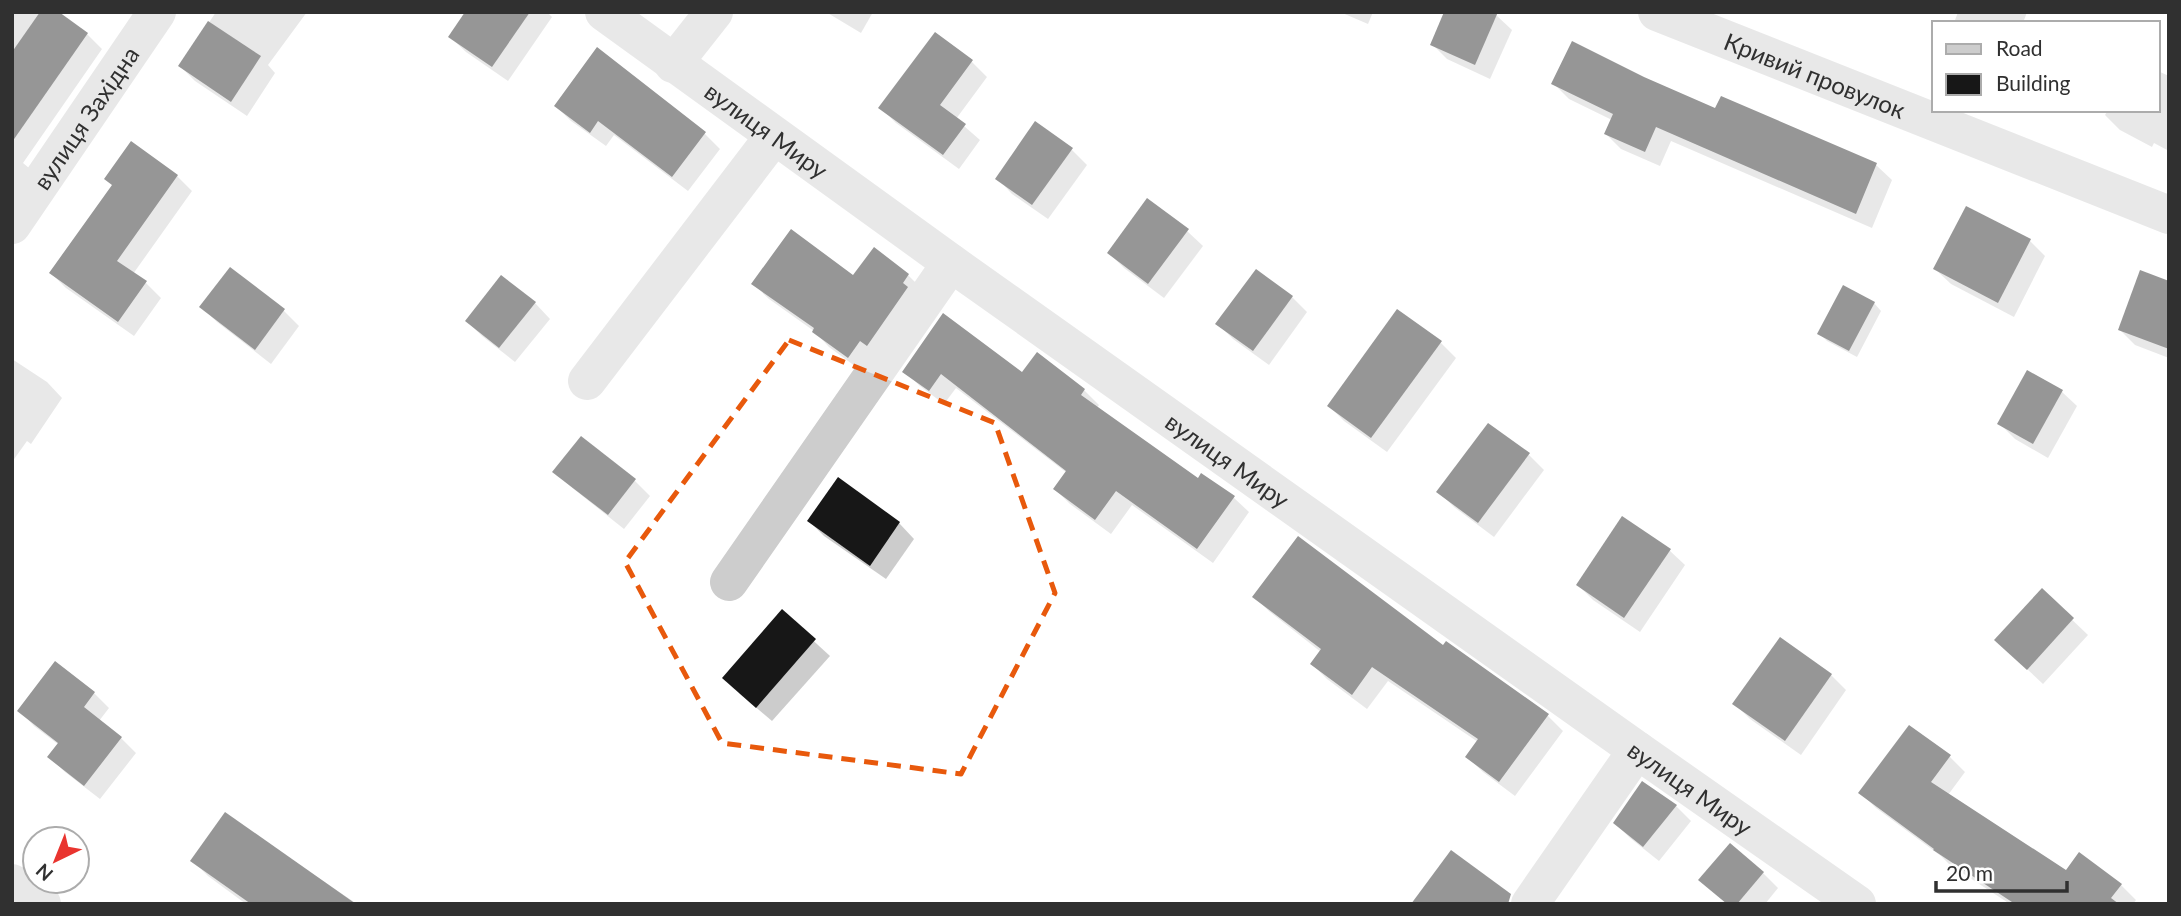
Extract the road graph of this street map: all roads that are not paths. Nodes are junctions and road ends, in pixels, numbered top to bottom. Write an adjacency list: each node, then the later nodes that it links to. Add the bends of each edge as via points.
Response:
1 (157, 12): 8 (street, вулиця Західна)
2 (604, 12): 5 (street, вулиця Миру)
3 (714, 12): 5 (street)
4 (1657, 12): 7 (street, Кривий провулок)
5 (673, 64): 6 (street, вулиця Миру)
6 (774, 136): 9 (street, вулиця Миру); 10 (street)
7 (2169, 215)
8 (12, 225)
9 (951, 263): 11 (street); 12 (street, вулиця Миру)
10 (587, 381)
11 (729, 582)
12 (1637, 750): 15 (street); 16 (street, вулиця Миру)
13 (12, 883): 14 (street)
14 (42, 904)
15 (1530, 904)
16 (1857, 904)

